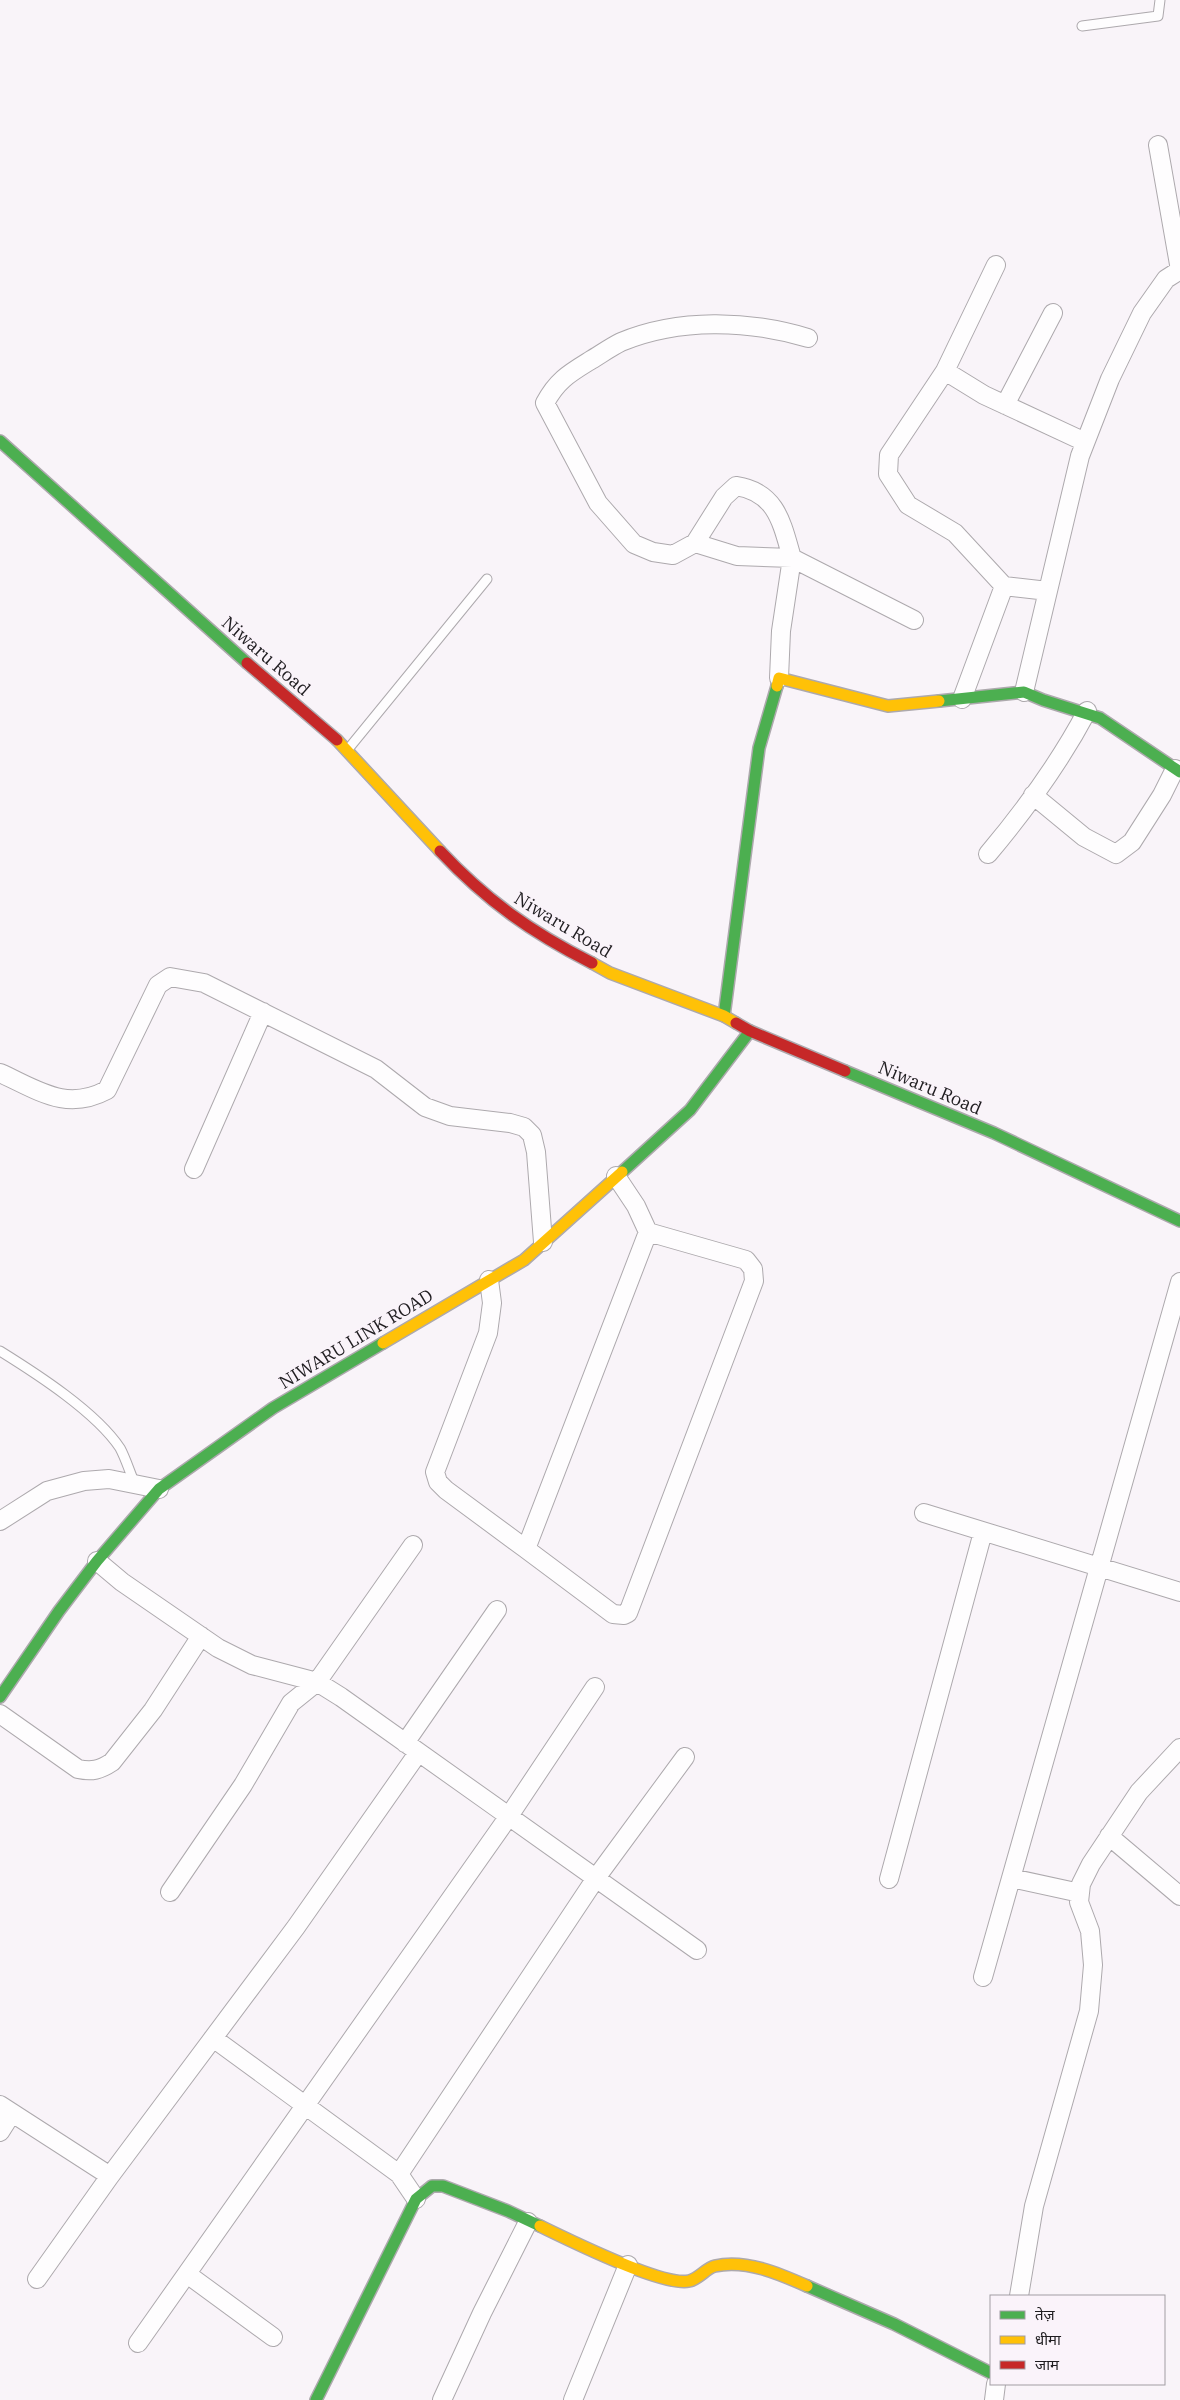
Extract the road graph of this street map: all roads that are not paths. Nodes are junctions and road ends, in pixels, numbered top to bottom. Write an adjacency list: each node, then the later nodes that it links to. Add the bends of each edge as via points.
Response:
1 (1160, 0): 2 (lane, via 1158,16)
2 (1082, 26)
3 (1158, 145): 5 (street)
4 (996, 265): 8 (street)
5 (1180, 270): 11 (street, via 1166,279 1142,314 1110,379)
6 (1053, 313): 9 (street)
7 (808, 338): 12 (street, via 746,326 698,325 659,330 620,343 562,378 552,390 545,403 583,476 598,503 634,544 653,552 673,554)
8 (945, 371): 9 (street); 15 (street, via 888,455 888,474 908,505 955,533)
9 (1005, 405): 11 (street)
10 (0, 441): 22 (street, Niwaru Road)
11 (1085, 442): 16 (street)
12 (695, 543): 13 (street, via 738,556); 13 (street, via 724,497 736,486 749,488 767,499 779,515)
13 (792, 558): 17 (street); 18 (street, via 781,631)
14 (487, 579): 22 (lane)
15 (1004, 586): 16 (street); 20 (street)
16 (1048, 591): 19 (street)
17 (914, 620)
18 (779, 678): 20 (street, via 888,706); 27 (street, via 758,748)
19 (1024, 692): 20 (street); 21 (street, via 1038,700)
20 (962, 699)
21 (1087, 711): 23 (street); 24 (street, via 1068,747)
22 (348, 750): 27 (street, Niwaru Road, via 456,868 509,915 610,973)
23 (1177, 770): 24 (street, via 1132,842 1116,854 1084,837)
24 (1033, 795): 25 (street)
25 (988, 854)
26 (263, 1012): 29 (street, via 204,983 170,977 158,985 107,1090 79,1101 60,1099); 30 (street); 34 (street, via 376,1069 425,1107 450,1116 524,1127 532,1135 536,1152)
27 (724, 1016): 28 (street, Niwaru Road)
28 (750, 1031): 31 (street, NIWARU LINK ROAD, via 690,1110); 32 (street, Niwaru Road, via 994,1134)
29 (0, 1073)
30 (194, 1169)
31 (616, 1176): 33 (street); 34 (street, NIWARU LINK ROAD)
32 (1180, 1222)
33 (648, 1232): 44 (street); 44 (street, via 746,1260 753,1269 754,1281 628,1613 613,1614)
34 (543, 1242): 35 (street, NIWARU LINK ROAD, via 524,1260)
35 (489, 1280): 39 (street, NIWARU LINK ROAD, via 274,1408); 44 (street, via 492,1303 488,1333 435,1472 438,1482 446,1490)
36 (1180, 1282): 46 (street)
37 (0, 1351): 38 (lane, via 84,1411 107,1432 120,1449)
38 (135, 1484): 39 (street); 41 (street, via 109,1479 47,1490)
39 (159, 1489): 45 (street, NIWARU LINK ROAD)
40 (924, 1513): 42 (street)
41 (0, 1522)
42 (983, 1532): 46 (street); 61 (street)
43 (413, 1545): 50 (street)
44 (526, 1549)
45 (97, 1561): 49 (street); 52 (street, NIWARU LINK ROAD)
46 (1098, 1568): 47 (street); 60 (street)
47 (1180, 1592)
48 (497, 1610): 54 (street)
49 (201, 1636): 50 (street, via 252,1664); 53 (street, via 153,1710 104,1768 92,1772 78,1769)
50 (317, 1682): 54 (street); 62 (street, via 291,1703 243,1786)
51 (595, 1687): 57 (street)
52 (0, 1697)
53 (0, 1714)
54 (412, 1748): 57 (street); 67 (street, via 296,1927)
55 (1180, 1748): 58 (street, via 1139,1792)
56 (685, 1757): 59 (street)
57 (509, 1816): 59 (street); 68 (street)
58 (1109, 1836): 63 (street, via 1091,1864); 64 (street)
59 (596, 1878): 65 (street); 71 (street)
60 (1011, 1878): 63 (street); 66 (street)
61 (889, 1879)
62 (170, 1892)
63 (1080, 1893): 78 (street, via 1079,1902 1090,1931 1093,1965 1090,2011 1034,2206)
64 (1180, 1896)
65 (697, 1950)
66 (983, 1977)
67 (213, 2038): 68 (street); 72 (street)
68 (305, 2105): 71 (street); 76 (street)
69 (6, 2109): 70 (street); 72 (street)
70 (0, 2132)
71 (399, 2174): 73 (street)
72 (110, 2176): 77 (street)
73 (416, 2199): 74 (street, via 432,2186 443,2186); 83 (street)
74 (528, 2222): 75 (street); 84 (street)
75 (628, 2265): 81 (street, via 662,2278 689,2281 714,2266 728,2265 745,2265 784,2276 894,2324); 85 (street)
76 (187, 2274): 79 (street); 80 (street)
77 (38, 2279)
78 (1020, 2295)
79 (273, 2338)
80 (138, 2343)
81 (990, 2372)
82 (996, 2385): 86 (street)
83 (316, 2400)
84 (442, 2400)
85 (573, 2400)
86 (994, 2400)

